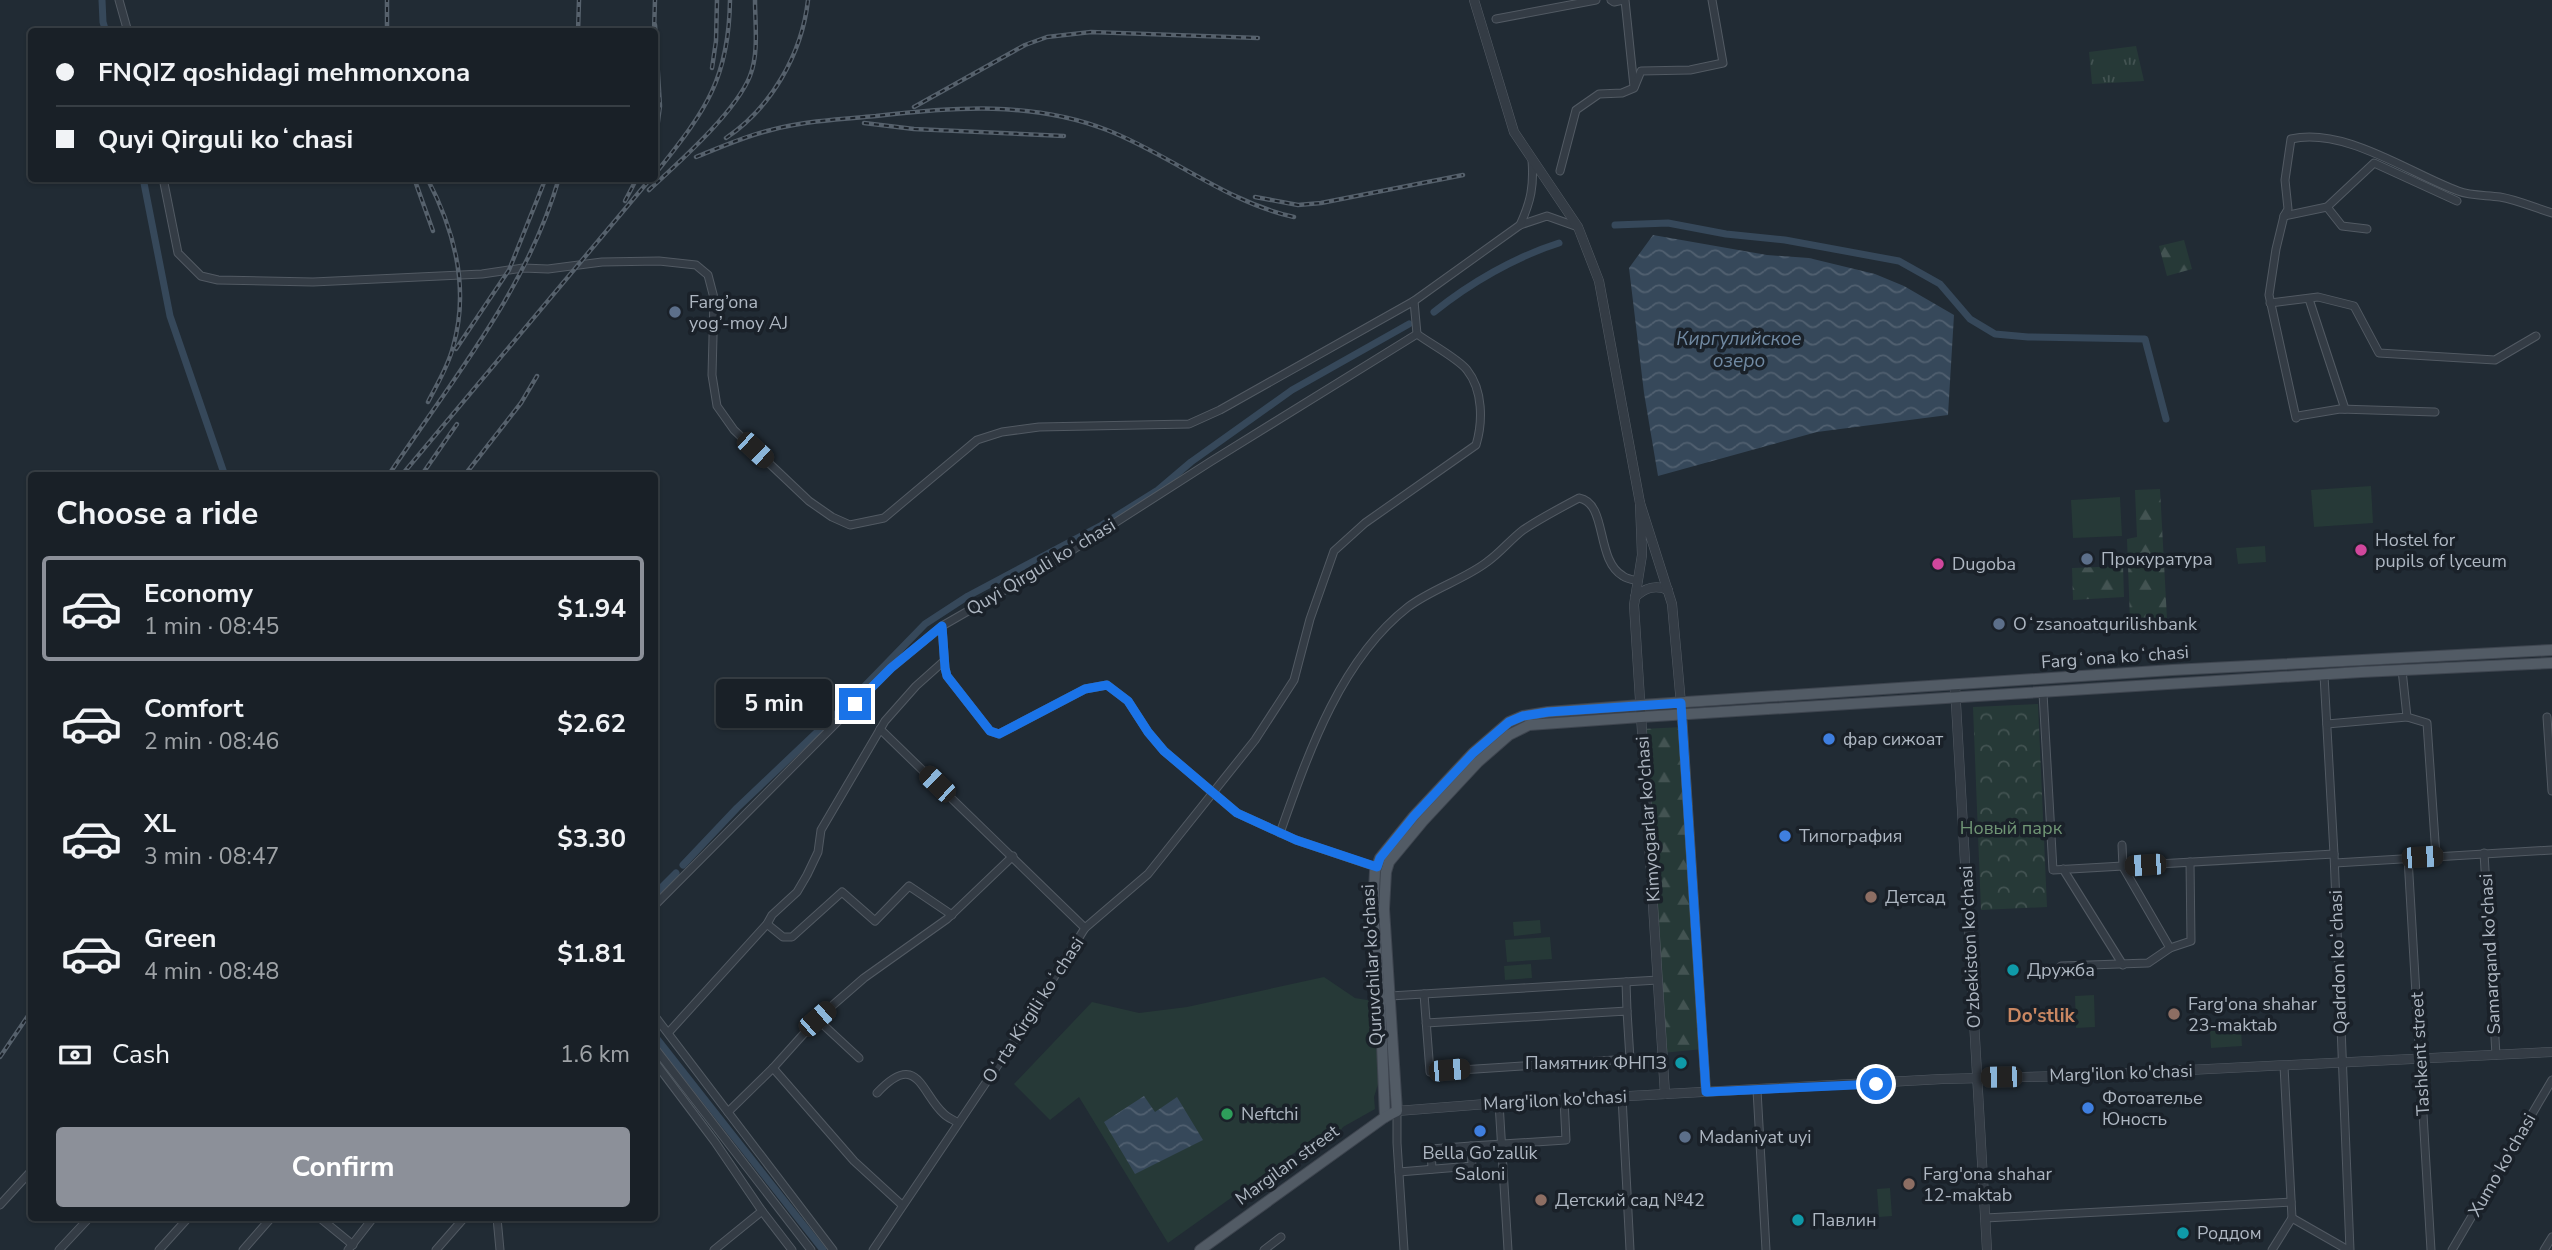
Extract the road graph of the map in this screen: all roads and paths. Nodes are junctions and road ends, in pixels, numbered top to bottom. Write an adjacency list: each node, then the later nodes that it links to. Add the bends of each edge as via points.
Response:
1 (119, 0): 8 (street)
2 (1474, 0): 10 (street, Kimyogarlar ko'chasi, via 1514,132)
3 (1596, 0): 7 (street)
4 (1611, 0): 5 (street)
5 (1624, 0): 9 (street)
6 (1712, 0): 9 (street, via 1723,63 1690,70 1641,71)
7 (1496, 19)
8 (127, 28)
9 (1634, 88): 11 (street, via 1599,94 1576,110)
10 (1532, 160): 17 (street, via 1534,184); 18 (street, Kimyogarlar ko'chasi)
11 (1560, 171)
12 (164, 182): 21 (street, via 178,253 201,275 218,280 313,282 482,274 602,262 696,265 708,275 714,298 712,375 717,406 734,430 809,501 850,525 884,518 976,440 1039,427 1189,424)
13 (2457, 201): 14 (street, via 2374,163)
14 (2327, 208): 16 (street); 19 (street, via 2342,226)
15 (2552, 213): 16 (street, via 2504,198 2460,192 2360,148 2304,136 2291,139)
16 (2284, 216): 22 (street)
17 (1520, 225): 18 (street, via 1548,216); 21 (street)
18 (1578, 227): 27 (street, Kimyogarlar ko'chasi, via 1599,281)
19 (2367, 229)
20 (2309, 299): 22 (street); 24 (street, via 2354,306 2379,353 2496,360); 25 (street)
21 (1414, 301): 23 (street)
22 (2270, 303): 25 (street, via 2297,417)
23 (1417, 334): 31 (street, Quyi Qirguli koʻchasi, via 1060,558); 47 (street, Oʻrta Kirgili koʻchasi, via 1467,369 1480,410 1476,445 1365,523 1334,551 1294,680)
24 (2536, 336)
25 (2345, 409): 26 (street)
26 (2435, 412)
27 (1640, 503): 28 (street, Kimyogarlar ko'chasi); 29 (street, Kimyogarlar ko'chasi)
28 (1638, 581): 30 (street, Kimyogarlar ko'chasi); 48 (street, via 1622,576 1609,563 1595,513 1590,503 1579,498 1522,531 1486,564 1410,606 1386,625 1364,654 1323,721)
29 (1668, 590): 30 (street, via 1649,587); 40 (street, Kimyogarlar ko'chasi)
30 (1634, 598): 41 (street, Kimyogarlar ko'chasi)
31 (942, 626): 33 (street); 61 (street, Quyi Qirguli koʻchasi, via 891,668)
32 (2552, 650): 37 (main road, Fargʻona koʻchasi)
33 (944, 661): 45 (street); 47 (street, via 947,676 966,702 990,731 999,734 1085,689 1107,685 1128,701 1164,751)
34 (2552, 663): 35 (main road, Fargʻona koʻchasi)
35 (2402, 670): 36 (main road, Fargʻona koʻchasi); 42 (street)
36 (2324, 675): 38 (main road, Fargʻona koʻchasi); 44 (street, Qadrdon koʻchasi)
37 (1955, 686): 39 (street, O'zbekiston ko'chasi); 40 (main road, Fargʻona koʻchasi)
38 (2043, 693): 39 (main road, Fargʻona koʻchasi); 60 (street, via 2053,870)
39 (1956, 698): 40 (main road, Fargʻona koʻchasi); 86 (street, O'zbekiston ko'chasi)
40 (1682, 709): 41 (main road, Quruvchilar ko'chasi); 89 (street, Kimyogarlar ko'chasi)
41 (1641, 711): 58 (main road, Quruvchilar ko'chasi, via 1548,712 1509,722 1414,816); 68 (street, Kimyogarlar ko'chasi); 71 (main road, Quruvchilar ko'chasi, via 1517,730 1478,762 1423,821 1389,862 1386,873)
42 (2407, 716): 44 (street); 54 (street, via 2427,723)
43 (2547, 717): 46 (street)
44 (2327, 724): 52 (street, Qadrdon koʻchasi)
45 (880, 729): 53 (street); 63 (street, via 821,830 818,852 807,875)
46 (2552, 791)
47 (1213, 793): 48 (street, via 1237,813); 64 (street, Oʻrta Kirgili koʻchasi, via 1148,873)
48 (1280, 833): 58 (street)
49 (2122, 845): 59 (street)
50 (2552, 850): 51 (street)
51 (2484, 853): 54 (street); 79 (street, Samarqand ko'chasi)
52 (2334, 854): 56 (street); 57 (street, Qadrdon koʻchasi)
53 (1013, 856): 62 (street); 64 (street)
54 (2436, 856): 55 (street)
55 (2408, 858): 57 (street); 81 (street, Tashkent street)
56 (2190, 862): 59 (street); 65 (street, via 2191,941)
57 (2334, 863): 82 (street, Qadrdon koʻchasi)
58 (1377, 867): 97 (main road, Quruvchilar ko'chasi, via 1373,909)
59 (2123, 867): 60 (street); 65 (street)
60 (2063, 869): 66 (street)
61 (658, 902)
62 (951, 915): 63 (street, via 909,887 875,921 842,892 792,937 783,937); 73 (street, via 864,978)
63 (767, 924): 76 (street)
64 (1086, 928): 98 (street, Oʻrta Kirgili koʻchasi)
65 (2170, 948): 66 (street, via 2148,964)
66 (2123, 965): 67 (street)
67 (2061, 966)
68 (1658, 980): 69 (street); 91 (street, Kimyogarlar ko'chasi)
69 (1626, 982): 70 (street); 72 (street)
70 (1423, 994): 71 (street); 75 (street)
71 (1390, 996): 96 (main road, Quruvchilar ko'chasi)
72 (1627, 1011): 75 (street); 75 (street, via 1630,1059 1430,1072)
73 (817, 1019): 80 (street); 85 (street)
74 (658, 1020): 76 (street)
75 (1426, 1023)
76 (669, 1032): 95 (street)
77 (658, 1052): 127 (street)
78 (2552, 1052): 79 (street, Marg'ilon ko'chasi)
79 (2496, 1055): 81 (street, Marg'ilon ko'chasi)
80 (859, 1058)
81 (2420, 1059): 82 (street, Marg'ilon ko'chasi); 139 (street, Tashkent street)
82 (2342, 1063): 84 (street, Marg'ilon ko'chasi); 138 (street, Qadrdon koʻchasi)
83 (658, 1066): 107 (street)
84 (2284, 1066): 86 (street, Marg'ilon ko'chasi); 104 (street)
85 (773, 1068): 95 (street); 106 (street, via 854,1161)
86 (1978, 1078): 88 (street, Marg'ilon ko'chasi); 108 (street, O'zbekiston ko'chasi)
87 (2552, 1080): 140 (street, Xumo ko'chasi)
88 (1757, 1090): 89 (street, Marg'ilon ko'chasi); 135 (street)
89 (1706, 1092): 91 (street, Marg'ilon ko'chasi)
90 (877, 1093): 98 (street, via 890,1080 916,1078 943,1114)
91 (1665, 1094): 92 (street, Marg'ilon ko'chasi)
92 (1622, 1097): 93 (street, Marg'ilon ko'chasi); 134 (street)
93 (1564, 1099): 94 (street, Marg'ilon ko'chasi); 99 (street, via 1566,1140)
94 (1499, 1103): 96 (street, Marg'ilon ko'chasi); 99 (street)
95 (728, 1111): 128 (street)
96 (1397, 1111): 97 (main road, Margilan street); 102 (street, Quruvchilar ko'chasi)
97 (1385, 1117): 130 (main road, Margilan street)
98 (958, 1123): 106 (street, Oʻrta Kirgili koʻchasi)
99 (1502, 1144): 100 (street); 133 (street)
100 (1472, 1146): 101 (street, via 1472,1166); 101 (street, via 1431,1149)
101 (1433, 1169): 102 (street)
102 (1399, 1172): 132 (street, Quruvchilar ko'chasi)
103 (28, 1174): 105 (street)
104 (2291, 1202): 108 (street); 109 (street)
105 (0, 1205)
106 (902, 1205): 129 (street, Oʻrta Kirgili koʻchasi)
107 (762, 1211): 125 (street); 126 (street)
108 (1985, 1218): 136 (street, O'zbekiston ko'chasi)
109 (2292, 1218): 137 (street); 138 (street)
110 (86, 1221): 120 (street)
111 (185, 1221): 121 (street)
112 (268, 1221): 122 (street)
113 (323, 1221): 119 (street)
114 (371, 1221): 119 (street)
115 (461, 1221): 123 (street)
116 (497, 1221): 124 (street)
117 (1281, 1237): 131 (street)
118 (2552, 1237): 141 (street)
119 (351, 1247)
120 (60, 1250)
121 (159, 1250)
122 (243, 1250)
123 (436, 1250)
124 (500, 1250)
125 (714, 1250)
126 (792, 1250)
127 (811, 1250)
128 (833, 1250)
129 (873, 1250)
130 (1200, 1250)
131 (1264, 1250)
132 (1404, 1250)
133 (1508, 1250)
134 (1630, 1250)
135 (1766, 1250)
136 (1987, 1250)
137 (2272, 1250)
138 (2349, 1250)
139 (2431, 1250)
140 (2452, 1250)
141 (2544, 1250)

